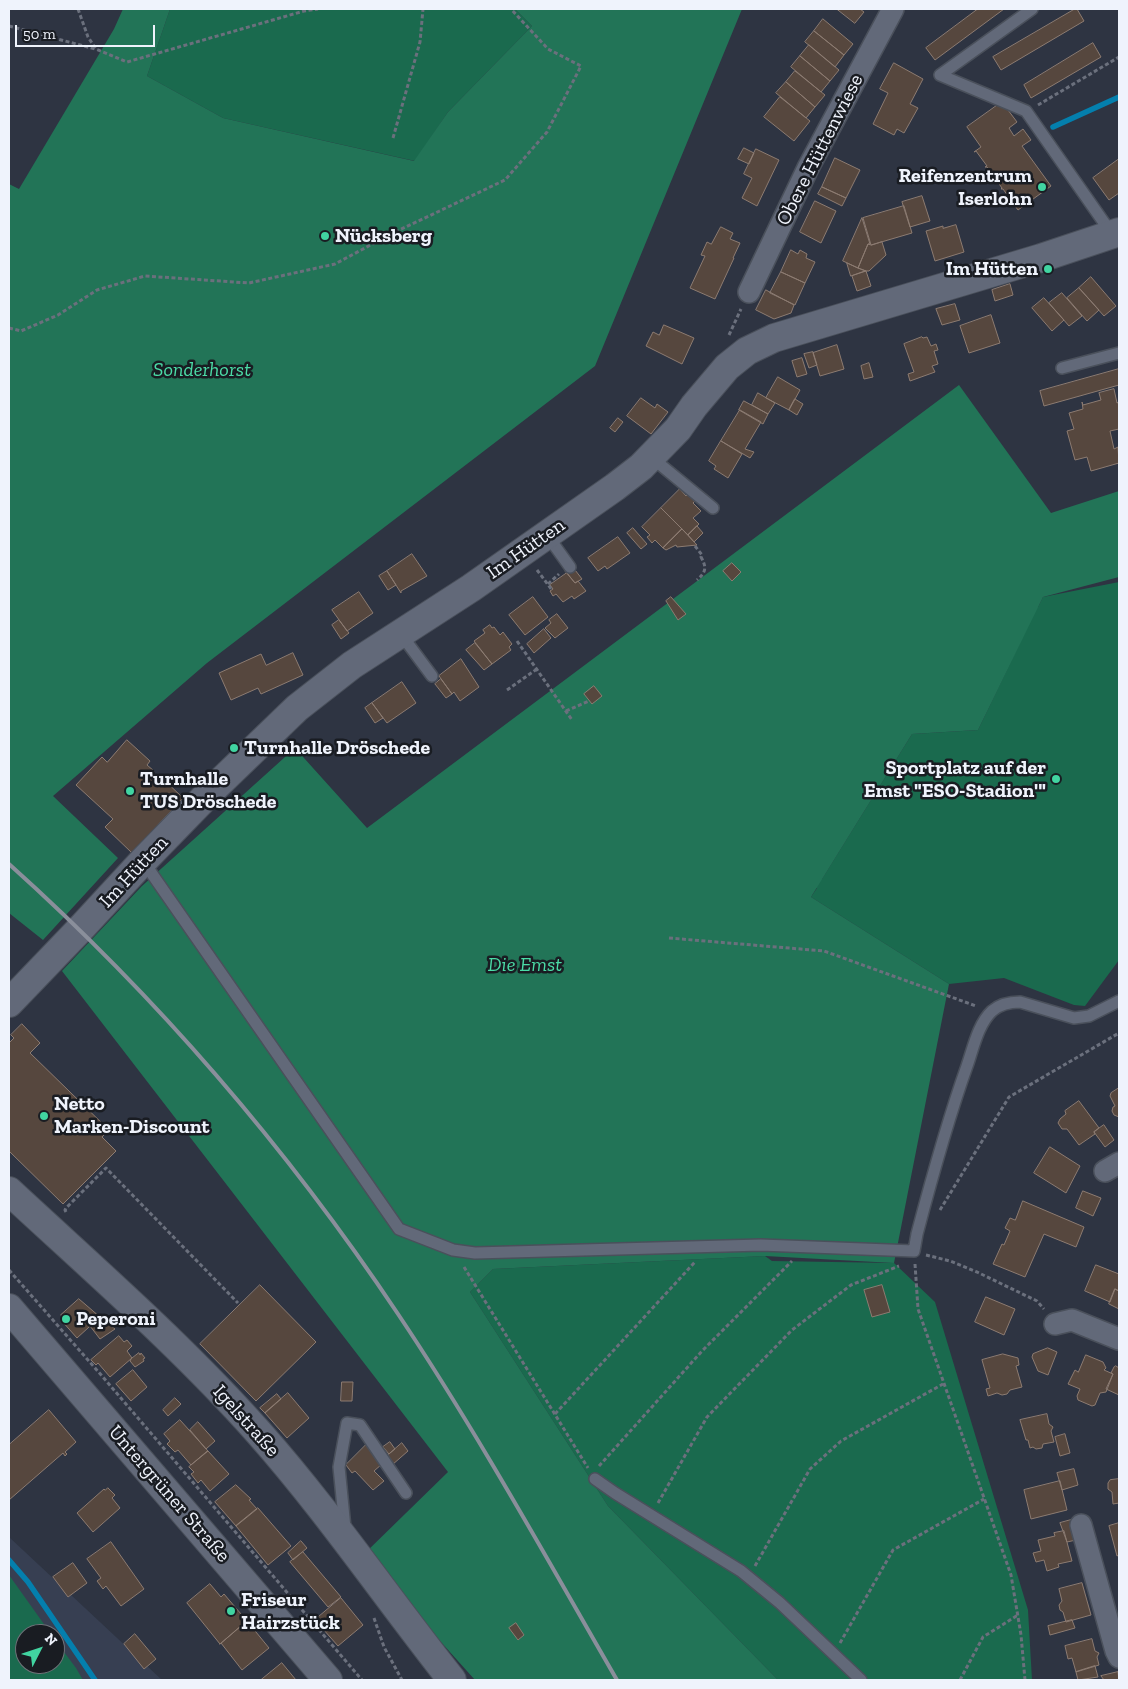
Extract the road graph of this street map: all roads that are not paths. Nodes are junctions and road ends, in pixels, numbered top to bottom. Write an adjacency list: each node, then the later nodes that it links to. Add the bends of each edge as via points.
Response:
1 (893, 9): 4 (street, Obere Hüttenwiese, via 808,168)
2 (1032, 9): 3 (lane, via 940,75 1026,111)
3 (1116, 233): 7 (street, Im Hütten, via 774,338 747,351 727,367 678,429)
4 (748, 292)
5 (1119, 353): 6 (lane)
6 (1062, 368)
7 (651, 457): 8 (lane); 9 (street, Im Hütten)
8 (713, 508)
9 (547, 535): 10 (lane); 11 (street, Im Hütten)
10 (570, 567)
11 (400, 633): 12 (lane); 13 (street, Im Hütten, via 297,708)
12 (432, 676)
13 (142, 861): 14 (lane, via 399,1229 453,1250 475,1253 761,1245 914,1251 946,1126 979,1031 991,1012 1011,1002 1020,1002 1074,1018 1089,1016); 15 (street, Im Hütten)
14 (1119, 1000)
15 (9, 1002)
16 (9, 1191): 23 (street, Igelstraße, via 224,1394)
17 (9, 1308): 25 (street, Untergrüner Straße)
18 (1055, 1324): 19 (street, via 1072,1320)
19 (1119, 1339)
20 (594, 1476): 27 (lane, via 748,1577)
21 (406, 1493): 23 (lane, via 360,1425 347,1423 339,1467)
22 (1081, 1525): 24 (street)
23 (346, 1541): 26 (street, Igelstraße)
24 (1119, 1657)
25 (328, 1680)
26 (452, 1680)
27 (861, 1680)

